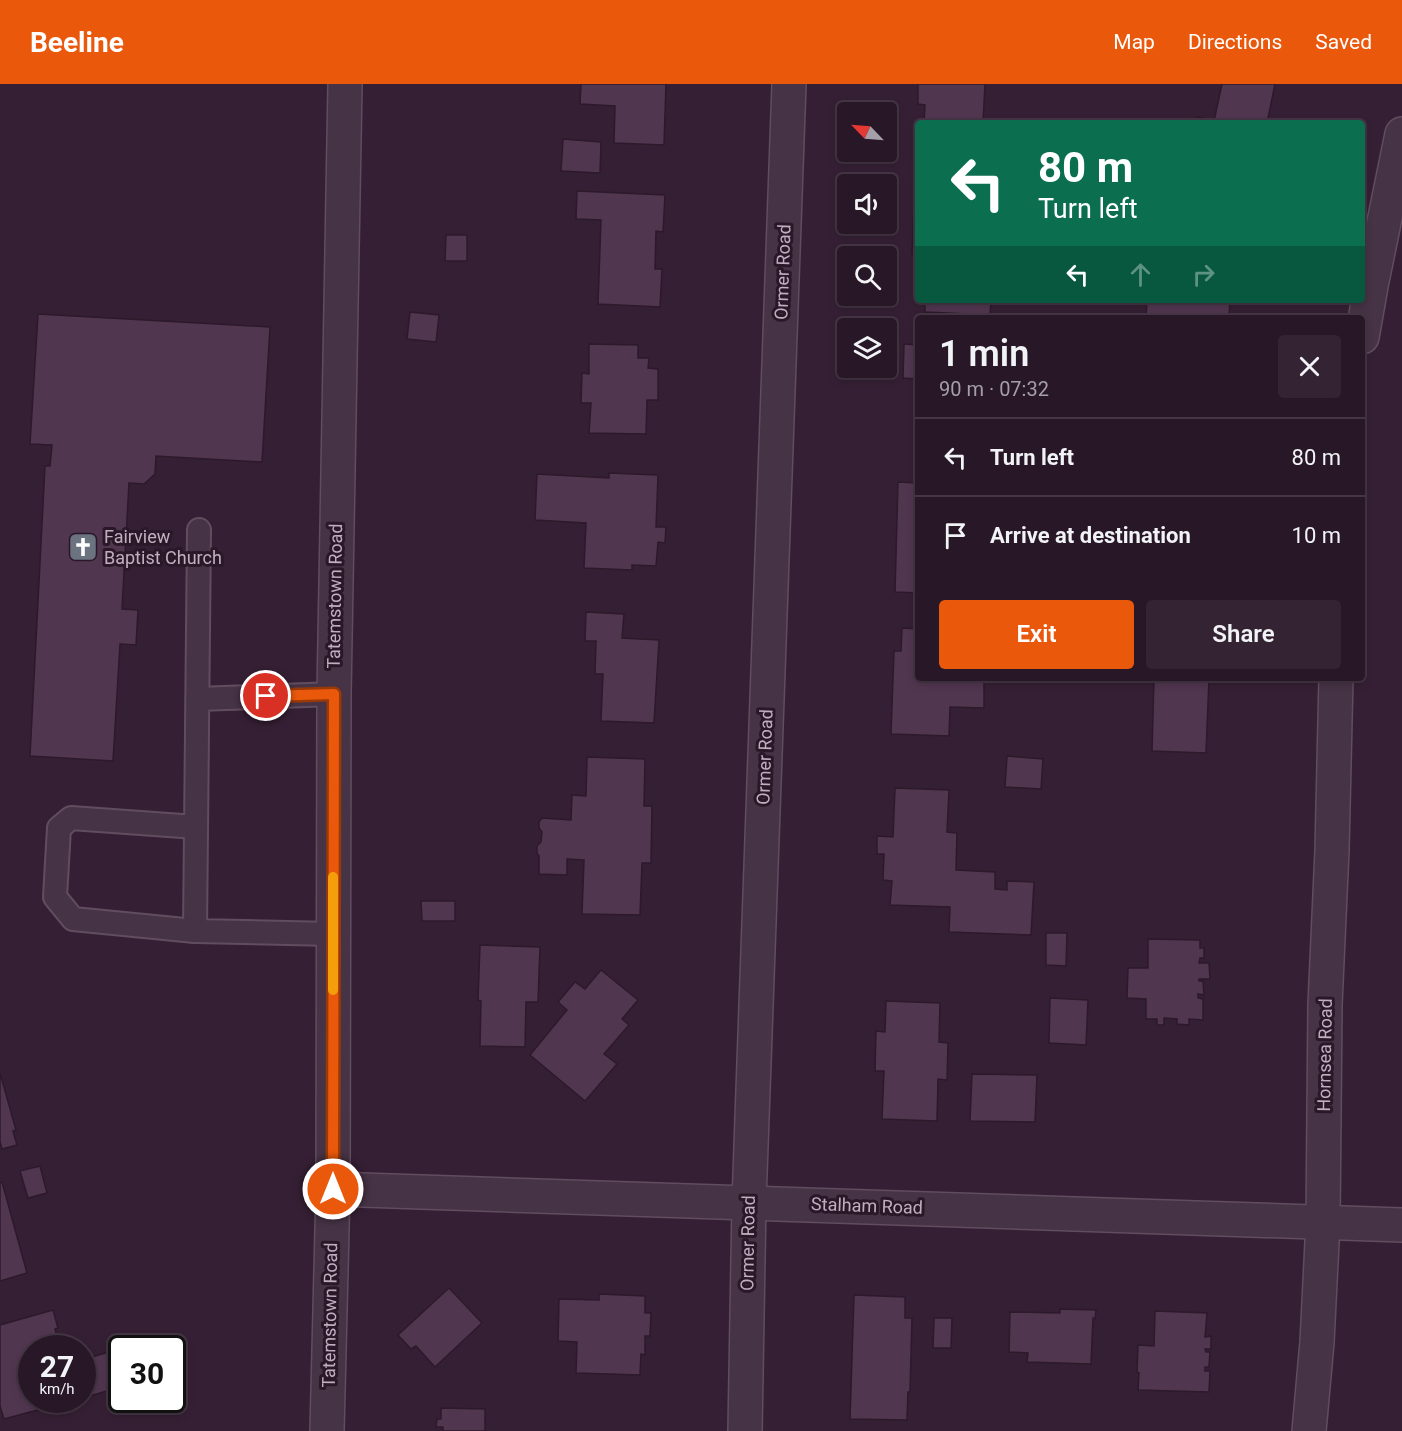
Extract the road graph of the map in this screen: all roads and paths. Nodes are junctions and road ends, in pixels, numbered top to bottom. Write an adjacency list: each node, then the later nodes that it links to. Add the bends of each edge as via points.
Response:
1 (345, 84): 7 (street, Tatemstown Road)
2 (789, 84): 13 (street, Ormer Road)
3 (1402, 134): 4 (street)
4 (1365, 320)
5 (199, 530): 8 (lane)
6 (1336, 681): 14 (street, Hornsea Road, via 1325,1005)
7 (334, 694): 8 (lane); 11 (street, Tatemstown Road)
8 (198, 699): 9 (lane)
9 (196, 827): 10 (lane); 10 (lane, via 71,818 60,828 56,897 73,919)
10 (195, 931): 11 (lane)
11 (333, 934): 12 (street, Tatemstown Road)
12 (333, 1189): 13 (street, Stalham Road); 16 (street, Tatemstown Road)
13 (749, 1202): 14 (street, Stalham Road); 17 (street, Ormer Road)
14 (1323, 1222): 15 (street, Stalham Road); 18 (street, Hornsea Road)
15 (1402, 1225)
16 (327, 1431)
17 (745, 1431)
18 (1309, 1431)

